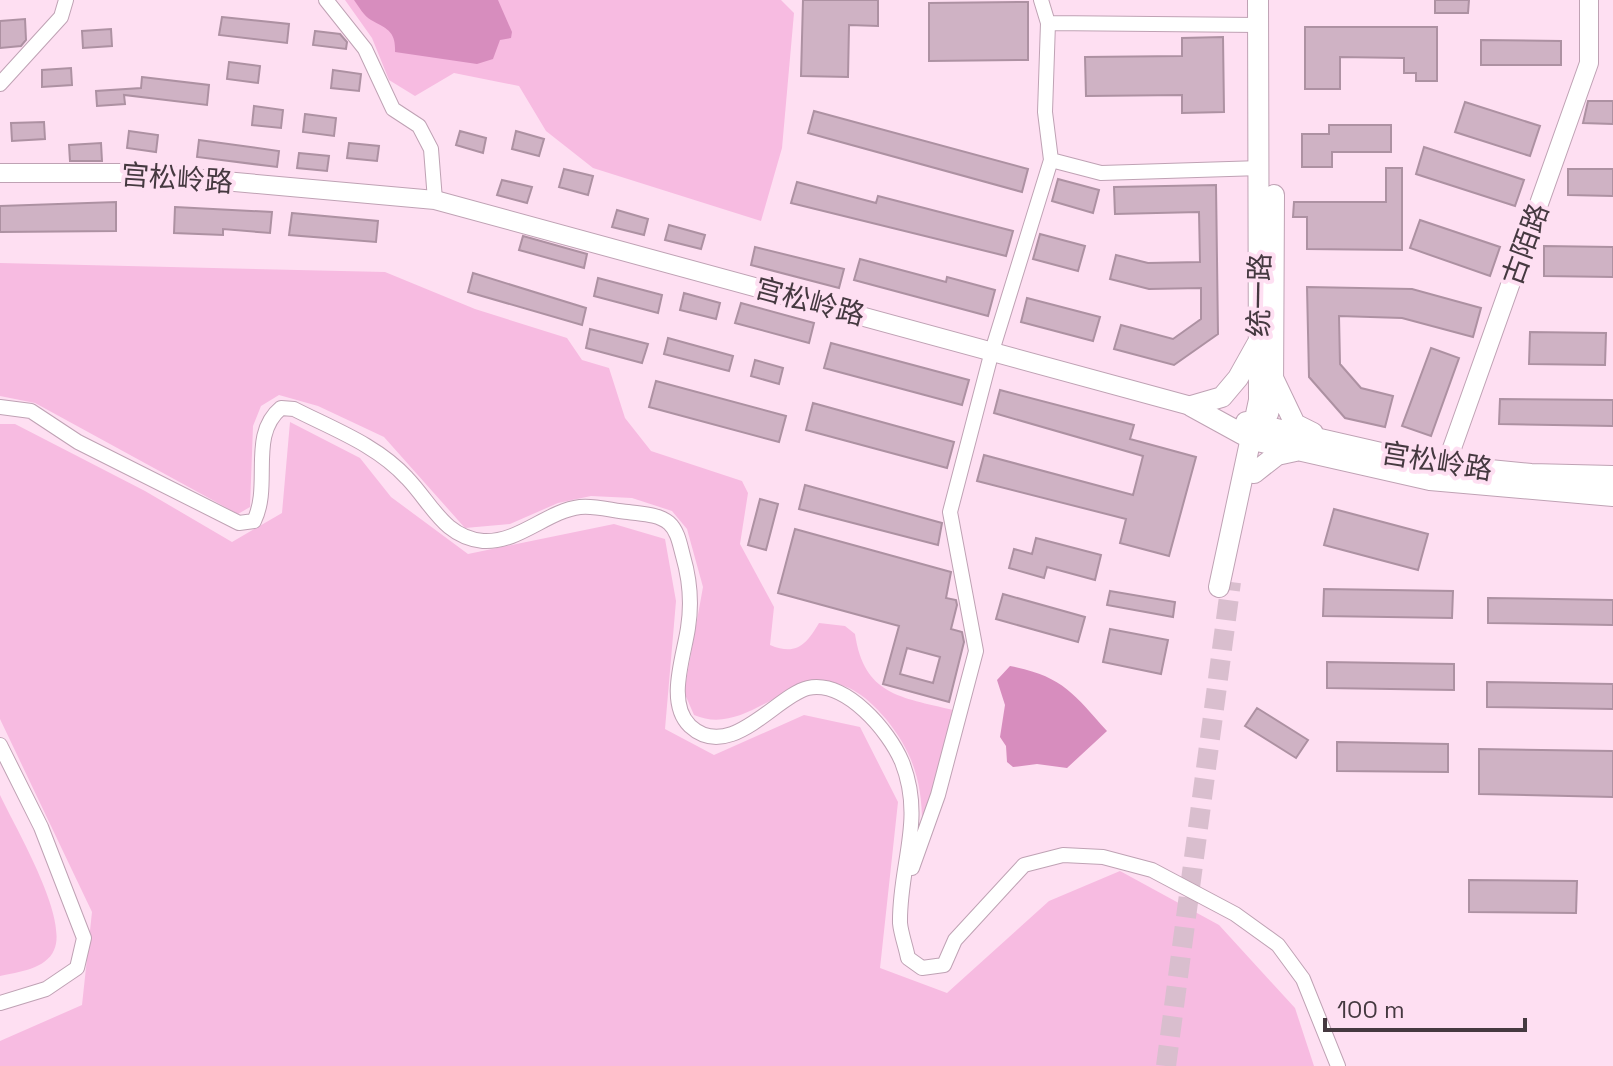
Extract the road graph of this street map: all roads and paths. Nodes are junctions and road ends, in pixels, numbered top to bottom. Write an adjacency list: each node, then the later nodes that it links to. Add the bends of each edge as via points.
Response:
1 (66, 0): 9 (street, via 61,17)
2 (326, 0): 13 (street, via 365,49 393,109 419,126 431,149)
3 (1041, 0): 7 (street)
4 (1258, 0): 8 (main road, 统一路)
5 (1271, 0): 16 (main road, 统一路)
6 (1589, 0): 23 (street, 古陌路, via 1589,63)
7 (1048, 23): 8 (street); 10 (street, via 1045,112)
8 (1258, 25): 11 (main road, 统一路)
9 (0, 84)
10 (1051, 160): 11 (street, via 1101,173); 15 (street)
11 (1261, 168): 14 (main road, 统一路)
12 (0, 173): 13 (street, 宫松岭路, via 135,173)
13 (435, 200): 15 (street, 宫松岭路)
14 (1259, 341): 17 (main road, via 1222,397); 19 (main road, 统一路)
15 (992, 351): 17 (street, 宫松岭路); 27 (street, via 950,512 976,651)
16 (1273, 378): 19 (main road, 统一路); 20 (main road, via 1295,424)
17 (1191, 406): 19 (main road, 宫松岭路)
18 (0, 407): 27 (street, via 31,411 78,442 239,523 254,521 261,507 264,429 281,408 294,409 378,452 459,536 486,541 509,537 580,507 653,515 669,523 679,538 690,581 680,663 683,719 699,734 714,736 749,727 807,688 835,691 877,719 901,760 914,801)
19 (1259, 433): 20 (main road, 宫松岭路); 21 (main road); 22 (main road, 统一路); 22 (main road, 统一路, via 1225,584)
20 (1327, 440): 23 (main road, 宫松岭路)
21 (1302, 449): 22 (main road, via 1277,455); 23 (main road)
22 (1254, 473)
23 (1450, 476): 24 (main road, 宫松岭路); 25 (main road)
24 (1613, 476)
25 (1613, 496)
26 (0, 745): 28 (street, via 41,827 84,938 77,968 46,989)
27 (900, 924): 29 (street, via 908,958 922,968 944,965 955,940 1024,865 1063,855 1103,857 1152,870 1235,914 1278,945 1303,979)
28 (0, 1003)
29 (1338, 1066)

